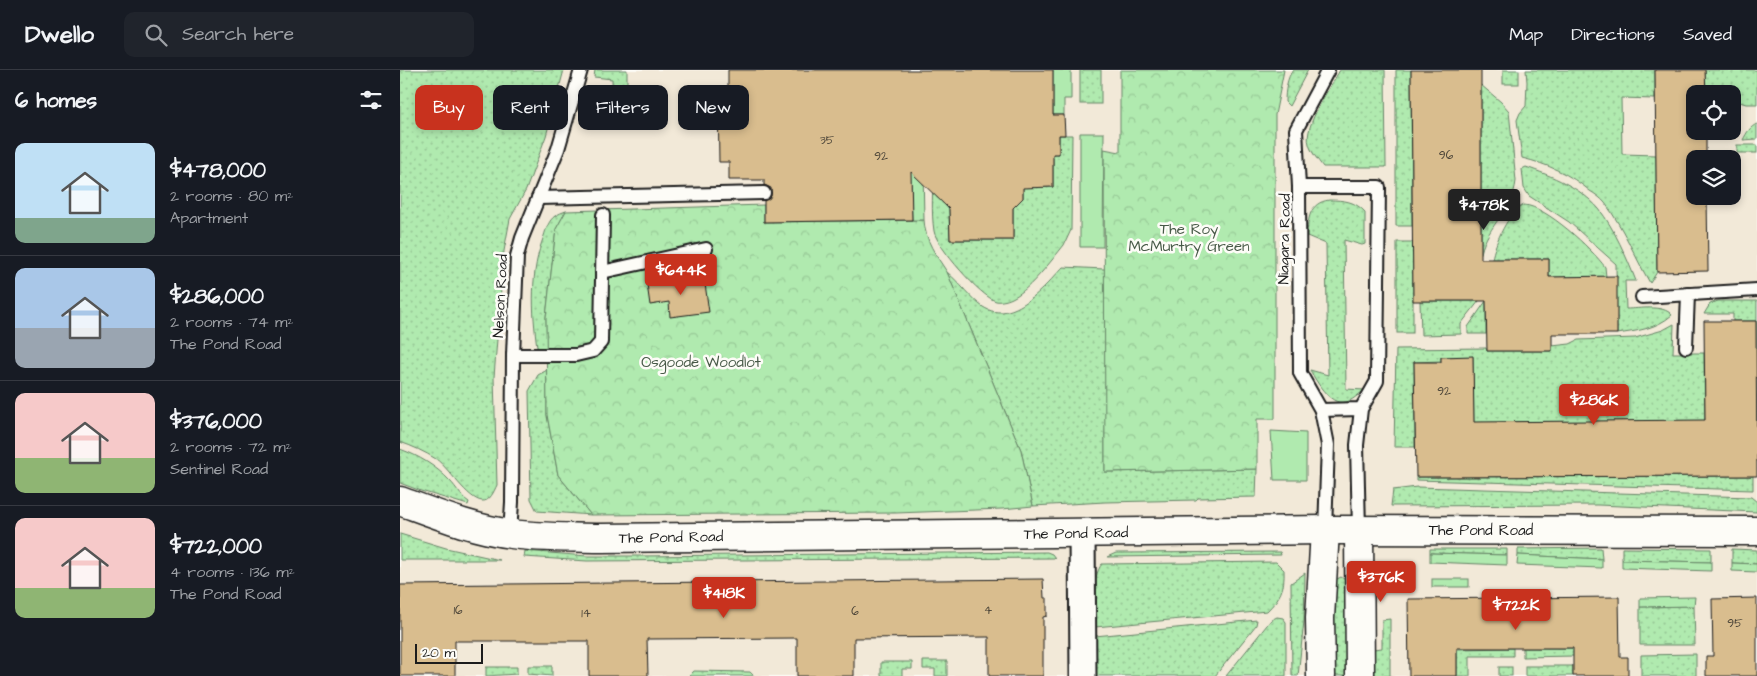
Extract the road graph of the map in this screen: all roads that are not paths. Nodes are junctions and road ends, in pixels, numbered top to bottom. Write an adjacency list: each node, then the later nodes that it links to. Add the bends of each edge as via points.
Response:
1 (581, 70): 5 (lane, Nelson Road, via 558,149)
2 (1328, 70): 3 (lane, via 1296,130)
3 (1299, 187): 14 (lane, Niagara Road, via 1379,187 1377,381); 15 (lane, Niagara Road, via 1300,373)
4 (764, 193): 5 (lane)
5 (538, 198): 13 (lane, Nelson Road, via 518,253)
6 (602, 214): 8 (lane)
7 (706, 249): 8 (lane)
8 (602, 272): 13 (lane, via 601,342 593,351 576,355)
9 (1757, 290): 10 (lane)
10 (1688, 294): 11 (lane); 12 (lane)
11 (1642, 297)
12 (1686, 347)
13 (512, 355): 21 (lane, Nelson Road)
14 (1361, 408): 15 (lane); 18 (lane, Niagara Road, via 1357,445)
15 (1321, 410): 17 (lane, Niagara Road, via 1328,444)
16 (400, 501): 21 (street, The Pond Road, via 461,523)
17 (1325, 530): 18 (street, The Pond Road); 20 (street, The Pond Road); 23 (street, via 1320,618)
18 (1359, 530): 19 (street, The Pond Road); 24 (street)
19 (1757, 532)
20 (1082, 533): 21 (street, The Pond Road, via 601,538); 22 (street)
21 (510, 534)
22 (1084, 676)
23 (1321, 676)
24 (1360, 676)

